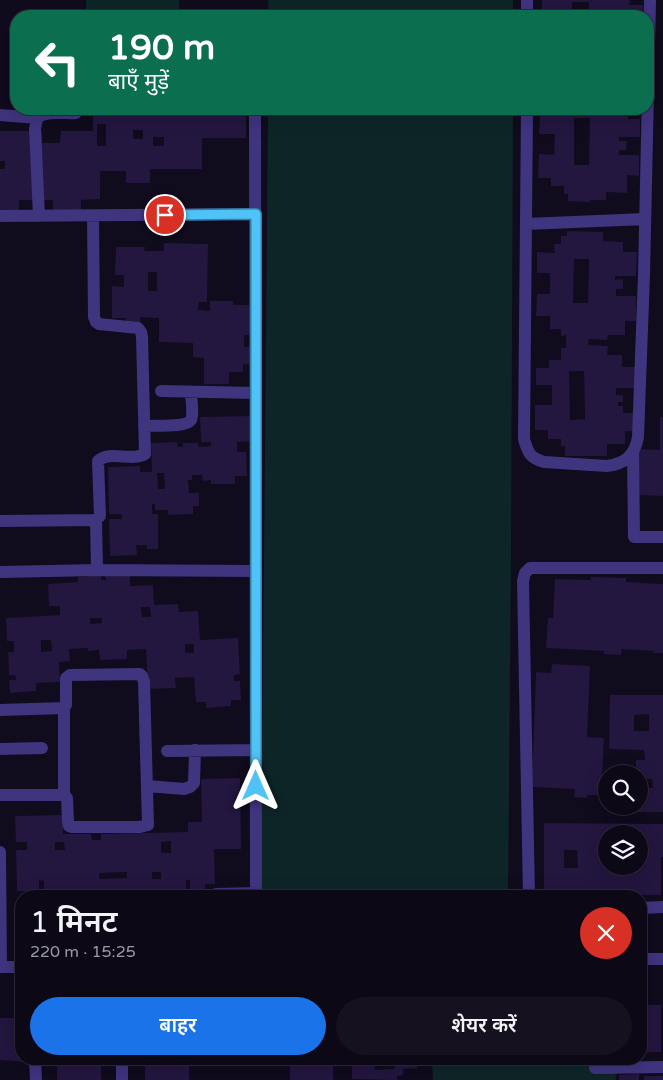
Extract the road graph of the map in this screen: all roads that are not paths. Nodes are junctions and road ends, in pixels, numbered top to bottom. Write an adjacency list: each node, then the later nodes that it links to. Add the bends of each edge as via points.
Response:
1 (0, 115): 6 (street)
2 (40, 115): 6 (street)
3 (254, 115): 7 (street)
4 (527, 115): 12 (street)
5 (647, 115): 11 (street)
6 (37, 118): 9 (street)
7 (256, 214): 10 (street); 15 (street)
8 (0, 216): 9 (street)
9 (39, 216): 10 (street)
10 (93, 216): 16 (street, via 94,317 99,324 138,328 141,332)
11 (645, 219): 12 (street); 17 (street, via 638,437)
12 (526, 224): 17 (street, via 524,439 527,448 535,459 544,462 607,466 623,462)
13 (161, 391): 14 (street)
14 (191, 392): 15 (street); 16 (street, via 192,418 188,423)
15 (256, 393): 23 (street)
16 (144, 426): 18 (street, via 144,454 135,458 106,457 98,461 100,516)
17 (633, 451): 20 (street, via 634,537)
18 (96, 520): 19 (street); 22 (street)
19 (0, 521)
20 (663, 537)
21 (663, 568): 37 (street, via 530,568 524,573)
22 (97, 570): 23 (street); 24 (street)
23 (256, 571): 31 (street)
24 (0, 572)
25 (64, 708): 26 (street); 32 (street, via 66,678 70,675 140,674); 34 (street)
26 (0, 710)
27 (42, 748): 28 (street)
28 (0, 749)
29 (167, 750): 30 (street)
30 (195, 750): 31 (street); 32 (street, via 194,783 190,787)
31 (256, 750): 36 (street)
32 (147, 786): 34 (street, via 148,825 140,827 69,826)
33 (0, 795): 34 (street)
34 (64, 795)
35 (0, 852): 42 (street)
36 (256, 890)
37 (529, 890)
38 (663, 907): 39 (street)
39 (647, 908)
40 (647, 959): 41 (street)
41 (663, 959)
42 (1, 967): 43 (street)
43 (15, 967)
44 (35, 1065): 48 (street)
45 (122, 1065): 49 (street)
46 (663, 1067): 47 (street)
47 (595, 1068)
48 (36, 1080)
49 (122, 1080)

